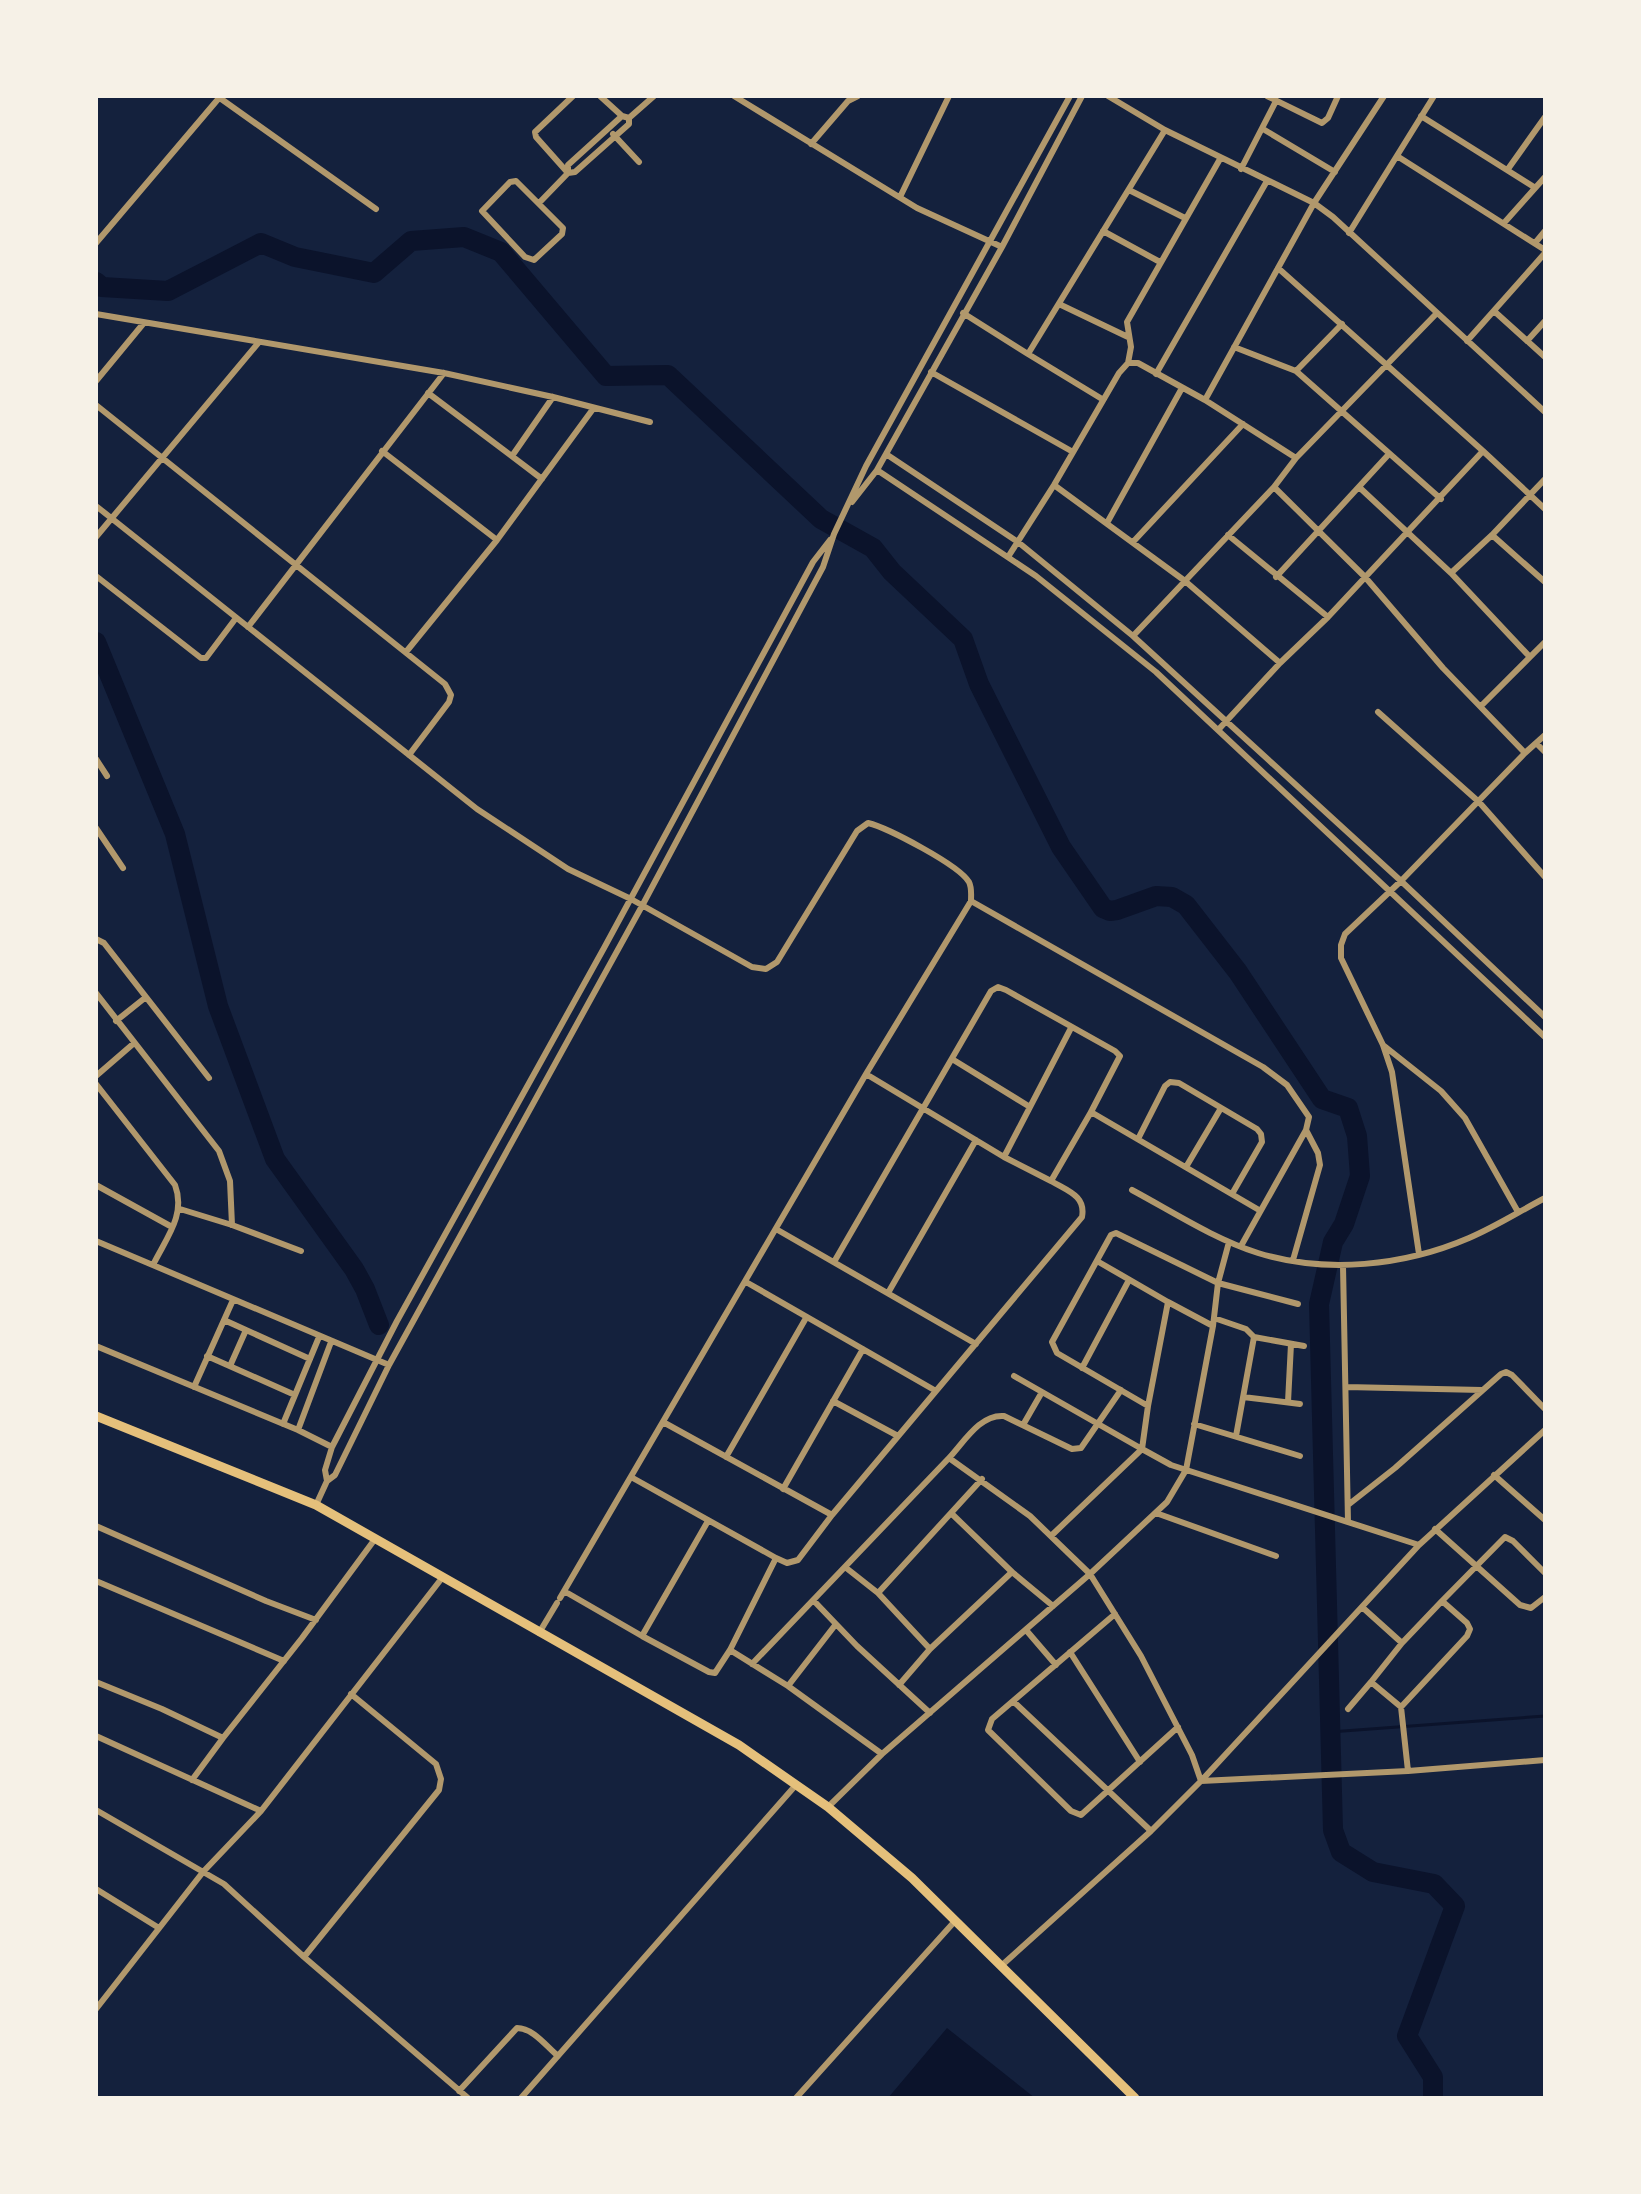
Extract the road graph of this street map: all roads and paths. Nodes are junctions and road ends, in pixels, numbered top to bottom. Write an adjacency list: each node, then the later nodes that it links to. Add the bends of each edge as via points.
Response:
1 (573, 96): 31 (street, via 534,134)
2 (600, 96): 18 (street)
3 (654, 96): 18 (street)
4 (734, 96): 24 (street)
5 (858, 96): 15 (street)
6 (949, 96): 36 (street)
7 (1070, 96): 45 (street)
8 (1082, 96): 48 (street)
9 (1108, 96): 22 (street)
10 (1267, 96): 16 (street)
11 (1338, 96): 16 (street, via 1322,123)
12 (1384, 96): 30 (street)
13 (1434, 96): 17 (street)
14 (218, 97): 39 (street); 46 (street)
15 (846, 98): 24 (street)
16 (1276, 101): 21 (street)
17 (1421, 116): 25 (street); 29 (street)
18 (626, 117): 20 (street); 23 (street, via 629,124)
19 (1545, 117): 29 (street)
20 (608, 128): 23 (street); 31 (street, via 568,165)
21 (1263, 129): 28 (street); 30 (street)
22 (1165, 130): 26 (street); 35 (street)
23 (615, 136): 27 (street); 31 (street)
24 (811, 144): 36 (street)
25 (1397, 156): 41 (street); 44 (street)
26 (1220, 159): 28 (street); 40 (street)
27 (639, 162)
28 (1241, 169): 33 (street)
29 (1508, 169): 34 (street)
30 (1335, 172): 38 (street)
31 (568, 173): 37 (street)
32 (1545, 177): 34 (street)
33 (1267, 181): 38 (street); 72 (street)
34 (1534, 187): 41 (street)
35 (1129, 190): 40 (street); 42 (street)
36 (900, 197): 45 (street)
37 (539, 203): 37 (street, via 512,181 482,211 529,260 538,258 563,231)
38 (1314, 203): 44 (street); 51 (street)
39 (376, 209)
40 (1185, 218): 50 (street)
41 (1504, 223): 47 (street)
42 (1103, 231): 50 (street); 52 (street)
43 (1545, 231): 47 (street)
44 (1349, 233): 55 (street)
45 (990, 241): 48 (street); 101 (street)
46 (96, 243)
47 (1535, 243): 49 (street)
48 (1002, 247): 54 (street)
49 (1545, 252): 53 (street)
50 (1160, 262): 60 (street, via 1127,322)
51 (1278, 268): 59 (street); 64 (street)
52 (1059, 304): 60 (street); 65 (street)
53 (1494, 311): 61 (street); 62 (street)
54 (963, 313): 65 (street); 70 (street)
55 (1437, 313): 61 (street); 68 (street)
56 (96, 314): 58 (street)
57 (1545, 321): 62 (street)
58 (143, 324): 63 (street); 73 (street)
59 (1342, 324): 68 (street); 69 (street)
60 (1128, 337): 67 (street)
61 (1467, 341): 82 (street)
62 (1527, 341): 66 (street)
63 (259, 342): 71 (street); 91 (street)
64 (1234, 347): 69 (street); 78 (street)
65 (1028, 354): 77 (street)
66 (1545, 357)
67 (1128, 363): 72 (street); 77 (street)
68 (1387, 366): 81 (street); 86 (street)
69 (1296, 371): 81 (street)
70 (931, 372): 87 (street); 88 (street)
71 (444, 373): 75 (street); 76 (street)
72 (1156, 374): 74 (street)
73 (96, 381)
74 (1182, 388): 78 (street); 105 (street)
75 (428, 393): 85 (street); 90 (street)
76 (553, 397): 80 (street); 90 (street)
77 (1102, 399): 87 (street)
78 (1205, 400): 84 (street)
79 (96, 405): 91 (street)
80 (593, 409): 83 (street); 94 (street)
81 (1341, 412): 89 (street); 92 (street)
82 (1545, 412)
83 (650, 422)
84 (1243, 424): 92 (street); 114 (street)
85 (382, 451): 112 (street); 116 (street)
86 (1483, 451): 99 (street); 100 (street)
87 (1073, 452): 96 (street)
88 (886, 454): 93 (street); 113 (street)
89 (1389, 454): 98 (street); 100 (street)
90 (512, 456): 94 (street)
91 (161, 457): 104 (street); 116 (street)
92 (1296, 458): 97 (street)
93 (877, 470): 101 (street); 115 (street)
94 (542, 479): 112 (street)
95 (1545, 479): 99 (street)
96 (1054, 485): 105 (street); 113 (street)
97 (1274, 487): 106 (street); 109 (street)
98 (1359, 487): 106 (street); 107 (street)
99 (1531, 495): 103 (street); 110 (street)
100 (1441, 499): 107 (street)
101 (850, 504): 108 (street)
102 (96, 506): 104 (street)
103 (1545, 509)
104 (111, 518): 111 (street); 124 (street)
105 (1107, 523): 114 (street)
106 (1319, 531): 119 (street); 120 (street)
107 (1408, 532): 117 (street); 120 (street)
108 (834, 534): 150 (street, via 813,562); 152 (street, via 823,567)
109 (1228, 535): 119 (street); 121 (street)
110 (1492, 535): 117 (street); 122 (street)
111 (96, 537)
112 (497, 540): 128 (street)
113 (1018, 542): 115 (street); 126 (street)
114 (1133, 542): 121 (street)
115 (1008, 557): 134 (street, via 1156,672)
116 (296, 563): 125 (street); 128 (street)
117 (1451, 573): 129 (street)
118 (96, 576): 124 (street, via 201,658)
119 (1276, 577): 123 (street)
120 (1365, 577): 123 (street); 131 (street)
121 (1185, 581): 126 (street); 130 (street)
122 (1545, 582)
123 (1328, 617): 130 (street)
124 (236, 618): 125 (street)
125 (248, 627): 139 (street)
126 (1133, 636): 133 (street)
127 (1545, 642): 129 (street)
128 (406, 652): 139 (street, via 451,695)
129 (1529, 656): 131 (street)
130 (1280, 663): 133 (street)
131 (1481, 706): 138 (street)
132 (1378, 712): 142 (street)
133 (1227, 721): 134 (street); 148 (street)
134 (1219, 729): 149 (street)
135 (1545, 735): 136 (street)
136 (1537, 744): 137 (street); 138 (street)
137 (1545, 752)
138 (1525, 753): 142 (street)
139 (409, 755): 150 (street, via 477,809 568,869)
140 (96, 759): 141 (street)
141 (107, 776)
142 (1479, 802): 147 (street); 148 (street)
143 (96, 828): 144 (street)
144 (103, 839): 145 (street); 146 (street)
145 (96, 843)
146 (123, 868)
147 (1545, 877)
148 (1401, 881): 149 (street); 156 (street)
149 (1390, 890): 159 (street); 161 (street, via 1345,934 1341,945 1341,958)
150 (631, 899): 152 (street); 218 (street)
151 (971, 901): 152 (street, via 967,879 956,870 868,823 857,831 777,962 766,969 752,967); 163 (street); 171 (street, via 1263,1067 1287,1085 1303,1107 1309,1117)
152 (642, 906): 219 (street)
153 (96, 939): 155 (street)
154 (96, 993): 157 (street)
155 (146, 997): 157 (street); 165 (street)
156 (1545, 1017)
157 (116, 1021): 160 (street)
158 (1071, 1028): 162 (street, via 998,987); 167 (street); 170 (street, via 1120,1056)
159 (1545, 1037)
160 (133, 1044): 164 (street); 184 (street, via 224,1160)
161 (1383, 1045): 183 (street, via 1441,1091 1465,1118); 191 (street, via 1392,1072)
162 (952, 1059): 167 (street); 169 (street)
163 (866, 1074): 169 (street); 186 (street)
164 (96, 1076)
165 (209, 1078)
166 (96, 1084): 181 (street, via 175,1185)
167 (1030, 1107): 174 (street)
168 (1221, 1108): 172 (street, via 1170,1082); 175 (street); 179 (street, via 1261,1134 1262,1142)
169 (924, 1109): 173 (street); 194 (street)
170 (1091, 1112): 172 (street); 176 (street)
171 (1306, 1130): 182 (street); 192 (street, via 1320,1165)
172 (1138, 1139): 175 (street)
173 (976, 1140): 174 (street); 200 (street)
174 (1004, 1157): 176 (street)
175 (1186, 1167): 179 (street)
176 (1051, 1181): 211 (street, via 1080,1199 1082,1217)
177 (96, 1185): 185 (street)
178 (1132, 1190): 188 (street)
179 (1232, 1194): 182 (street)
180 (1545, 1198): 183 (street)
181 (180, 1209): 184 (street); 185 (street)
182 (1259, 1210): 189 (street)
183 (1518, 1212): 191 (street, via 1465,1240)
184 (232, 1225): 190 (street)
185 (172, 1227): 195 (street)
186 (776, 1229): 194 (street); 198 (street)
187 (96, 1241): 195 (street)
188 (1229, 1242): 189 (street); 199 (street)
189 (1241, 1246): 192 (street)
190 (301, 1251)
191 (1419, 1254): 196 (street)
192 (1293, 1260): 196 (street)
193 (1097, 1261): 197 (street); 199 (street, via 1116,1233); 221 (street, via 1052,1342 1057,1353)
194 (834, 1262): 200 (street)
195 (154, 1263): 201 (street)
196 (1343, 1266): 224 (street)
197 (1129, 1280): 202 (street); 221 (street)
198 (746, 1282): 204 (street); 237 (street)
199 (1218, 1283): 203 (street); 206 (street)
200 (888, 1293): 211 (street)
201 (233, 1300): 205 (street); 208 (street)
202 (1168, 1302): 206 (street); 234 (street)
203 (1298, 1304)
204 (806, 1318): 215 (street); 249 (street)
205 (224, 1320): 207 (street); 216 (street)
206 (1213, 1322): 209 (street, via 1246,1329); 240 (street)
207 (246, 1330): 217 (street); 220 (street)
208 (319, 1337): 210 (street); 217 (street)
209 (1254, 1337): 212 (street); 230 (street)
210 (331, 1342): 218 (street); 242 (street)
211 (976, 1344): 227 (street)
212 (1291, 1344): 214 (street); 232 (street)
213 (96, 1346): 223 (street)
214 (1304, 1346)
215 (863, 1349): 227 (street); 231 (street)
216 (207, 1356): 220 (street); 223 (street)
217 (310, 1359): 229 (street)
218 (377, 1362): 219 (street); 246 (street)
219 (389, 1365): 255 (street, via 335,1475)
220 (230, 1366): 229 (street)
221 (1082, 1368): 225 (street)
222 (1014, 1376): 228 (street)
223 (194, 1387): 238 (street)
224 (1346, 1387): 226 (street); 258 (street)
225 (1121, 1390): 234 (street); 239 (street)
226 (1483, 1390): 235 (street, via 1506,1372); 258 (street)
227 (936, 1391): 244 (street)
228 (1042, 1392): 239 (street); 241 (street)
229 (295, 1395): 238 (street)
230 (1243, 1397): 232 (street); 245 (street)
231 (833, 1401): 244 (street); 256 (street)
232 (1288, 1402): 233 (street)
233 (1300, 1404)
234 (1148, 1406): 247 (street)
235 (1545, 1409)
236 (96, 1416): 257 (main road)
237 (663, 1422): 249 (street); 253 (street)
238 (283, 1424): 242 (street)
239 (1099, 1424): 241 (street, via 1081,1448 1072,1449); 247 (street)
240 (1194, 1424): 245 (street); 251 (street)
241 (1023, 1425): 250 (street, via 993,1415)
242 (298, 1430): 246 (street)
243 (1545, 1430): 252 (street)
244 (898, 1436): 261 (street)
245 (1236, 1436): 248 (street)
246 (332, 1447): 255 (street)
247 (1142, 1449): 251 (street); 267 (street)
248 (1300, 1456)
249 (726, 1457): 256 (street)
250 (949, 1458): 254 (street); 273 (street)
251 (1186, 1470): 259 (street); 264 (street)
252 (1494, 1475): 263 (street); 266 (street)
253 (631, 1477): 262 (street); 280 (street)
254 (982, 1479): 260 (street); 267 (street)
255 (327, 1481): 257 (street)
256 (783, 1489): 261 (street)
257 (316, 1505): 268 (main road)
258 (1348, 1505): 264 (street)
259 (1156, 1513): 270 (street); 276 (street)
260 (952, 1514): 274 (street); 279 (street)
261 (832, 1515): 271 (street, via 798,1560)
262 (708, 1521): 271 (street); 291 (street)
263 (1545, 1521)
264 (1348, 1522): 269 (street)
265 (96, 1526): 287 (street)
266 (1435, 1529): 269 (street); 272 (street)
267 (1052, 1535): 276 (street)
268 (375, 1539): 277 (main road); 287 (street)
269 (1419, 1545): 285 (street)
270 (1276, 1556)
271 (776, 1558): 294 (street)
272 (1476, 1566): 275 (street, via 1508,1537); 281 (street, via 1526,1607); 283 (street)
273 (845, 1567): 279 (street); 282 (street)
274 (1012, 1572): 284 (street); 293 (street)
275 (1545, 1573)
276 (1090, 1574): 284 (street); 286 (street)
277 (442, 1578): 290 (main road); 303 (street)
278 (96, 1581): 296 (street)
279 (878, 1593): 293 (street)
280 (560, 1597): 290 (street); 291 (street)
281 (1545, 1597)
282 (814, 1601): 288 (street); 297 (street)
283 (1442, 1601): 292 (street); 305 (street, via 1470,1629)
284 (1053, 1606): 289 (street)
285 (1362, 1607): 292 (street); 316 (street)
286 (1115, 1614): 295 (street); 308 (street)
287 (316, 1620): 296 (street)
288 (836, 1624): 301 (street); 302 (street)
289 (1026, 1630): 298 (street); 307 (street)
290 (539, 1633): 317 (main road, via 739,1745)
291 (642, 1636): 294 (street, via 715,1673)
292 (1402, 1643): 300 (street)
293 (930, 1649): 301 (street)
294 (730, 1650): 297 (street)
295 (1070, 1652): 298 (street); 313 (street)
296 (284, 1661): 310 (street)
297 (752, 1664): 302 (street)
298 (1056, 1665): 304 (street)
299 (96, 1682): 310 (street)
300 (1371, 1682): 305 (street); 306 (street)
301 (899, 1685): 307 (street)
302 (788, 1686): 311 (street)
303 (351, 1694): 321 (street); 327 (street, via 436,1764 441,1779 439,1790)
304 (1013, 1701): 318 (street); 318 (street, via 992,1719 988,1730 1071,1811 1081,1815)
305 (1401, 1707): 314 (street)
306 (1348, 1709)
307 (930, 1713): 311 (street)
308 (1178, 1727): 313 (street); 316 (street)
309 (96, 1736): 315 (street)
310 (223, 1738): 315 (street)
311 (882, 1754): 319 (street)
312 (1545, 1760): 314 (street)
313 (1140, 1762): 318 (street)
314 (1408, 1771): 316 (street)
315 (192, 1780): 321 (street)
316 (1201, 1781): 322 (street)
317 (795, 1786): 319 (main road); 330 (street)
318 (1109, 1791): 322 (street)
319 (828, 1807): 325 (main road)
320 (96, 1810): 323 (street)
321 (261, 1811): 323 (street)
322 (1151, 1831): 328 (street)
323 (203, 1872): 326 (street); 327 (street, via 234,1892)
324 (96, 1889): 326 (street)
325 (955, 1921): 328 (main road); 334 (street)
326 (159, 1928): 329 (street)
327 (304, 1957): 331 (street)
328 (1001, 1967): 335 (main road)
329 (96, 2009)
330 (558, 2056): 331 (street, via 530,2032 517,2028); 333 (street)
331 (459, 2091): 332 (street)
332 (468, 2098)
333 (521, 2098)
334 (796, 2098)
335 (1135, 2098)

